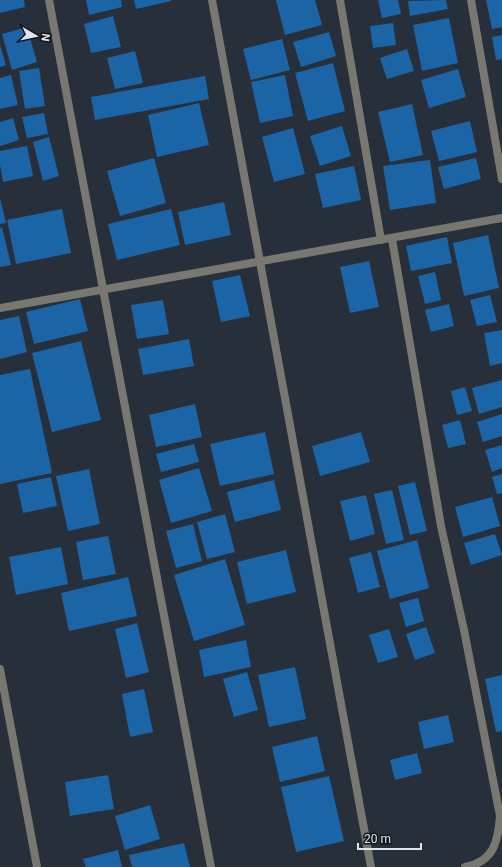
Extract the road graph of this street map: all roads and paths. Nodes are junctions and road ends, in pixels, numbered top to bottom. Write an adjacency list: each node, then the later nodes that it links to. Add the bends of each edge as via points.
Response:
1 (49, 0): 10 (street)
2 (212, 0): 9 (street)
3 (340, 0): 8 (street)
4 (470, 0): 5 (street)
5 (502, 179)
6 (502, 218): 7 (street)
7 (392, 239): 8 (street); 16 (street, via 441,526 500,816 498,838 490,855)
8 (381, 240): 9 (street)
9 (260, 261): 10 (street); 15 (street)
10 (102, 290): 11 (street); 14 (street)
11 (0, 308)
12 (0, 668): 13 (street)
13 (37, 867)
14 (211, 867)
15 (371, 867)
16 (466, 867)

